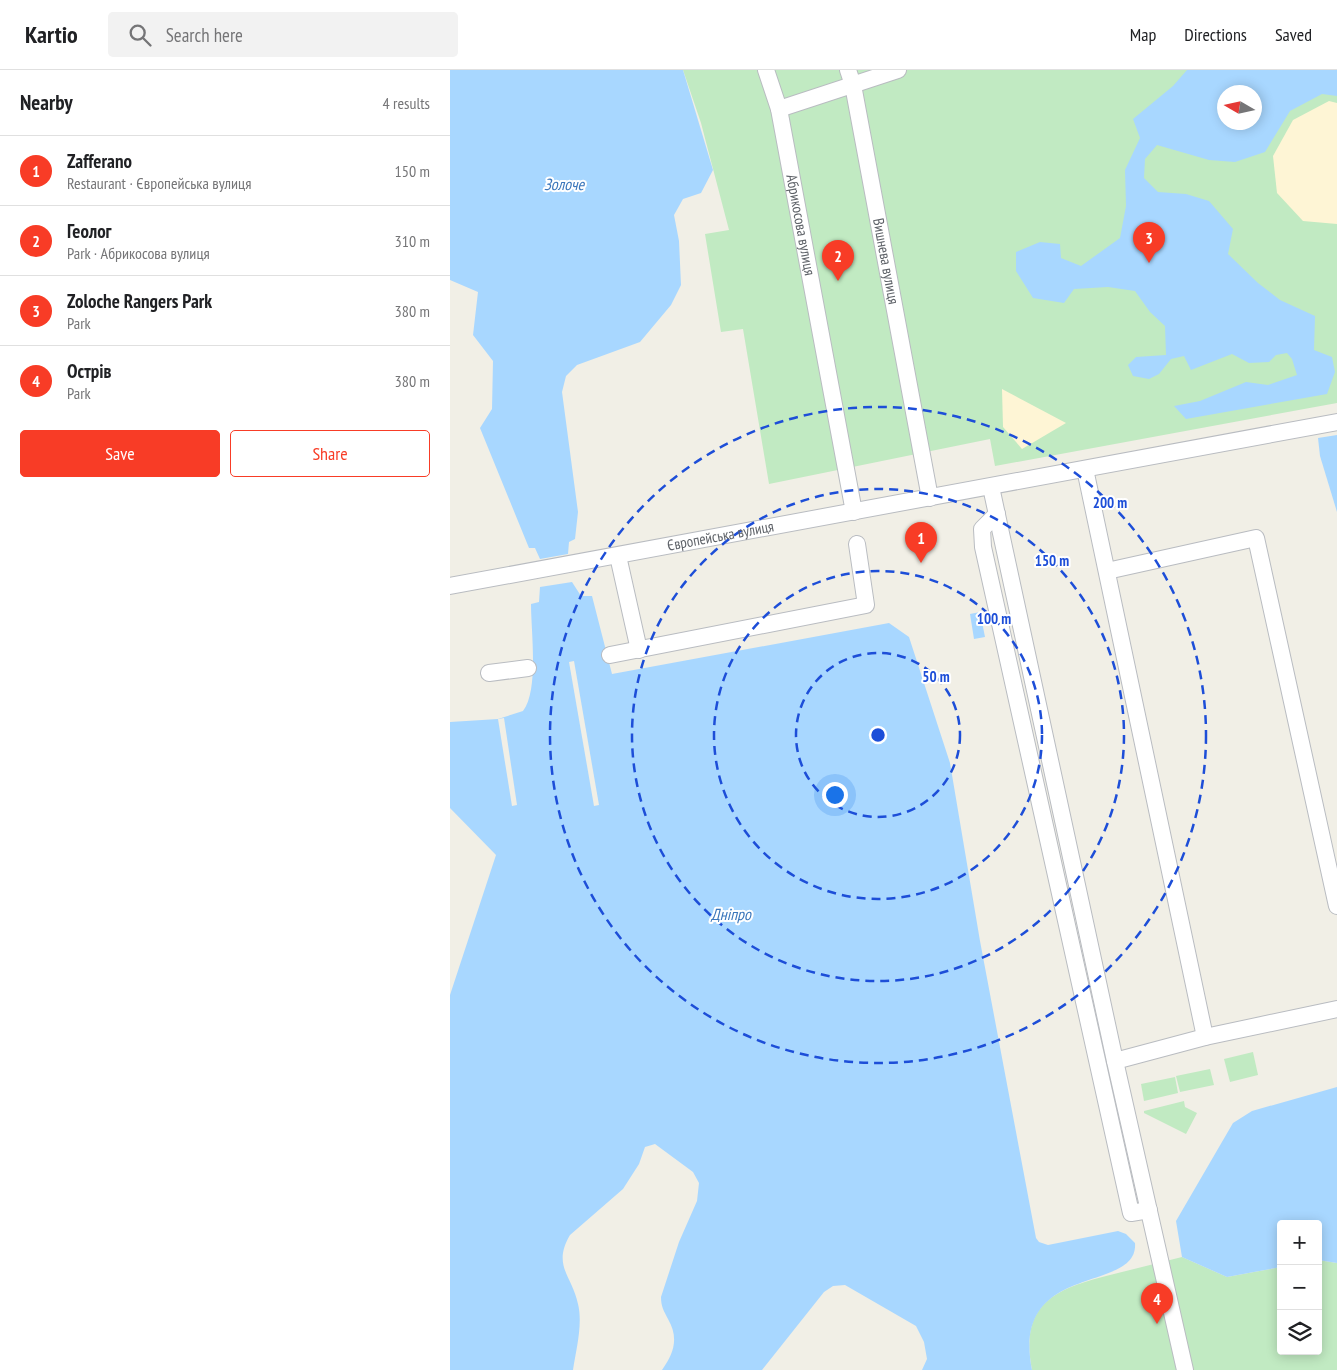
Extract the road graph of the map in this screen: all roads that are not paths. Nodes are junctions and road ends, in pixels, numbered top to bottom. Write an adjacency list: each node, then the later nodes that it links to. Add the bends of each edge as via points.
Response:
1 (766, 70): 4 (street, Абрикосова вулиця)
2 (898, 70): 3 (street)
3 (851, 77): 4 (street); 8 (street, Вишнева вулиця)
4 (779, 109): 9 (street, Абрикосова вулиця)
5 (1337, 422): 6 (street, Європейська вулиця)
6 (1086, 469): 7 (street, Європейська вулиця); 13 (street)
7 (991, 487): 8 (street, Європейська вулиця); 10 (street)
8 (930, 498): 9 (street, Європейська вулиця)
9 (854, 512): 12 (street, Європейська вулиця)
10 (996, 514): 22 (street); 23 (street, via 982,529 983,547 1131,1213)
11 (857, 544): 15 (street, via 866,605)
12 (618, 556): 14 (street, Європейська вулиця); 15 (street)
13 (1108, 571): 19 (street, via 1256,538); 21 (street)
14 (450, 586)
15 (639, 650): 16 (street)
16 (610, 654)
17 (528, 668): 18 (street)
18 (489, 674)
19 (1337, 906)
20 (1337, 1008): 21 (street)
21 (1205, 1038): 22 (street)
22 (1115, 1061): 23 (street)
23 (1149, 1210): 24 (street)
24 (1185, 1370)

